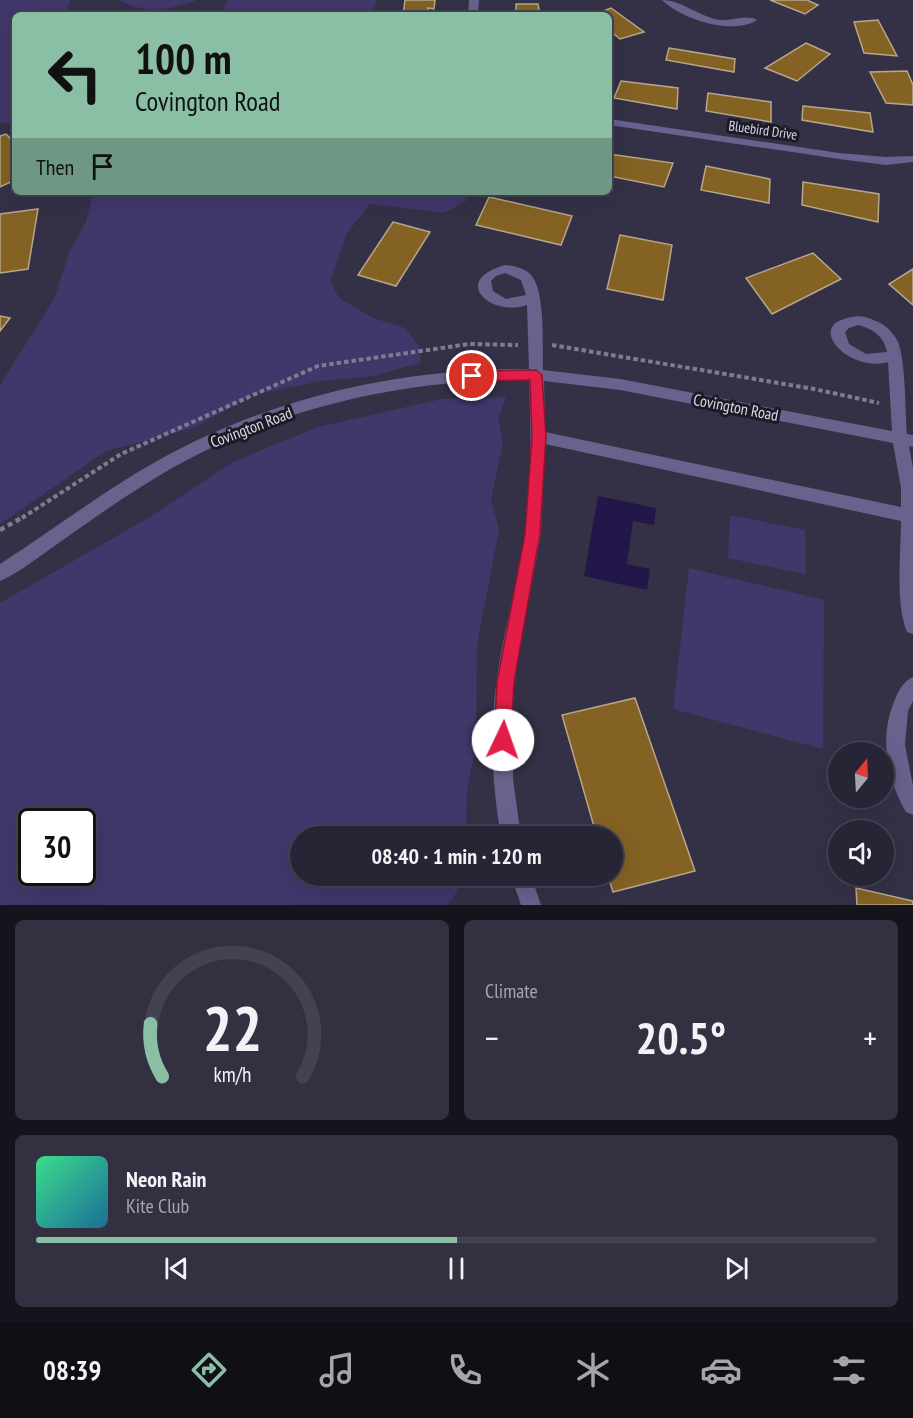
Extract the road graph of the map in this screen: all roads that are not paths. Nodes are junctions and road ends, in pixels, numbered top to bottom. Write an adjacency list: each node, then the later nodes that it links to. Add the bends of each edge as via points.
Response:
1 (667, 0): 2 (street, via 682,11 713,21)
2 (752, 20)
3 (612, 122): 4 (street, Bluebird Drive, via 839,156 886,161)
4 (913, 159)
5 (533, 297): 7 (street)
6 (894, 356): 9 (street)
7 (536, 375): 8 (street); 9 (street, Covington Road, via 634,387); 11 (street, Covington Road, via 495,374 397,383 314,403 261,421 188,452 155,471)
8 (539, 437): 10 (street); 15 (street, via 532,534 506,682 502,759)
9 (906, 440): 10 (street)
10 (909, 516): 12 (street)
11 (0, 573)
12 (913, 626)
13 (913, 686): 14 (street, via 903,699 897,719 897,772)
14 (913, 805)
15 (509, 826)
16 (524, 886): 17 (street)
17 (531, 905)

